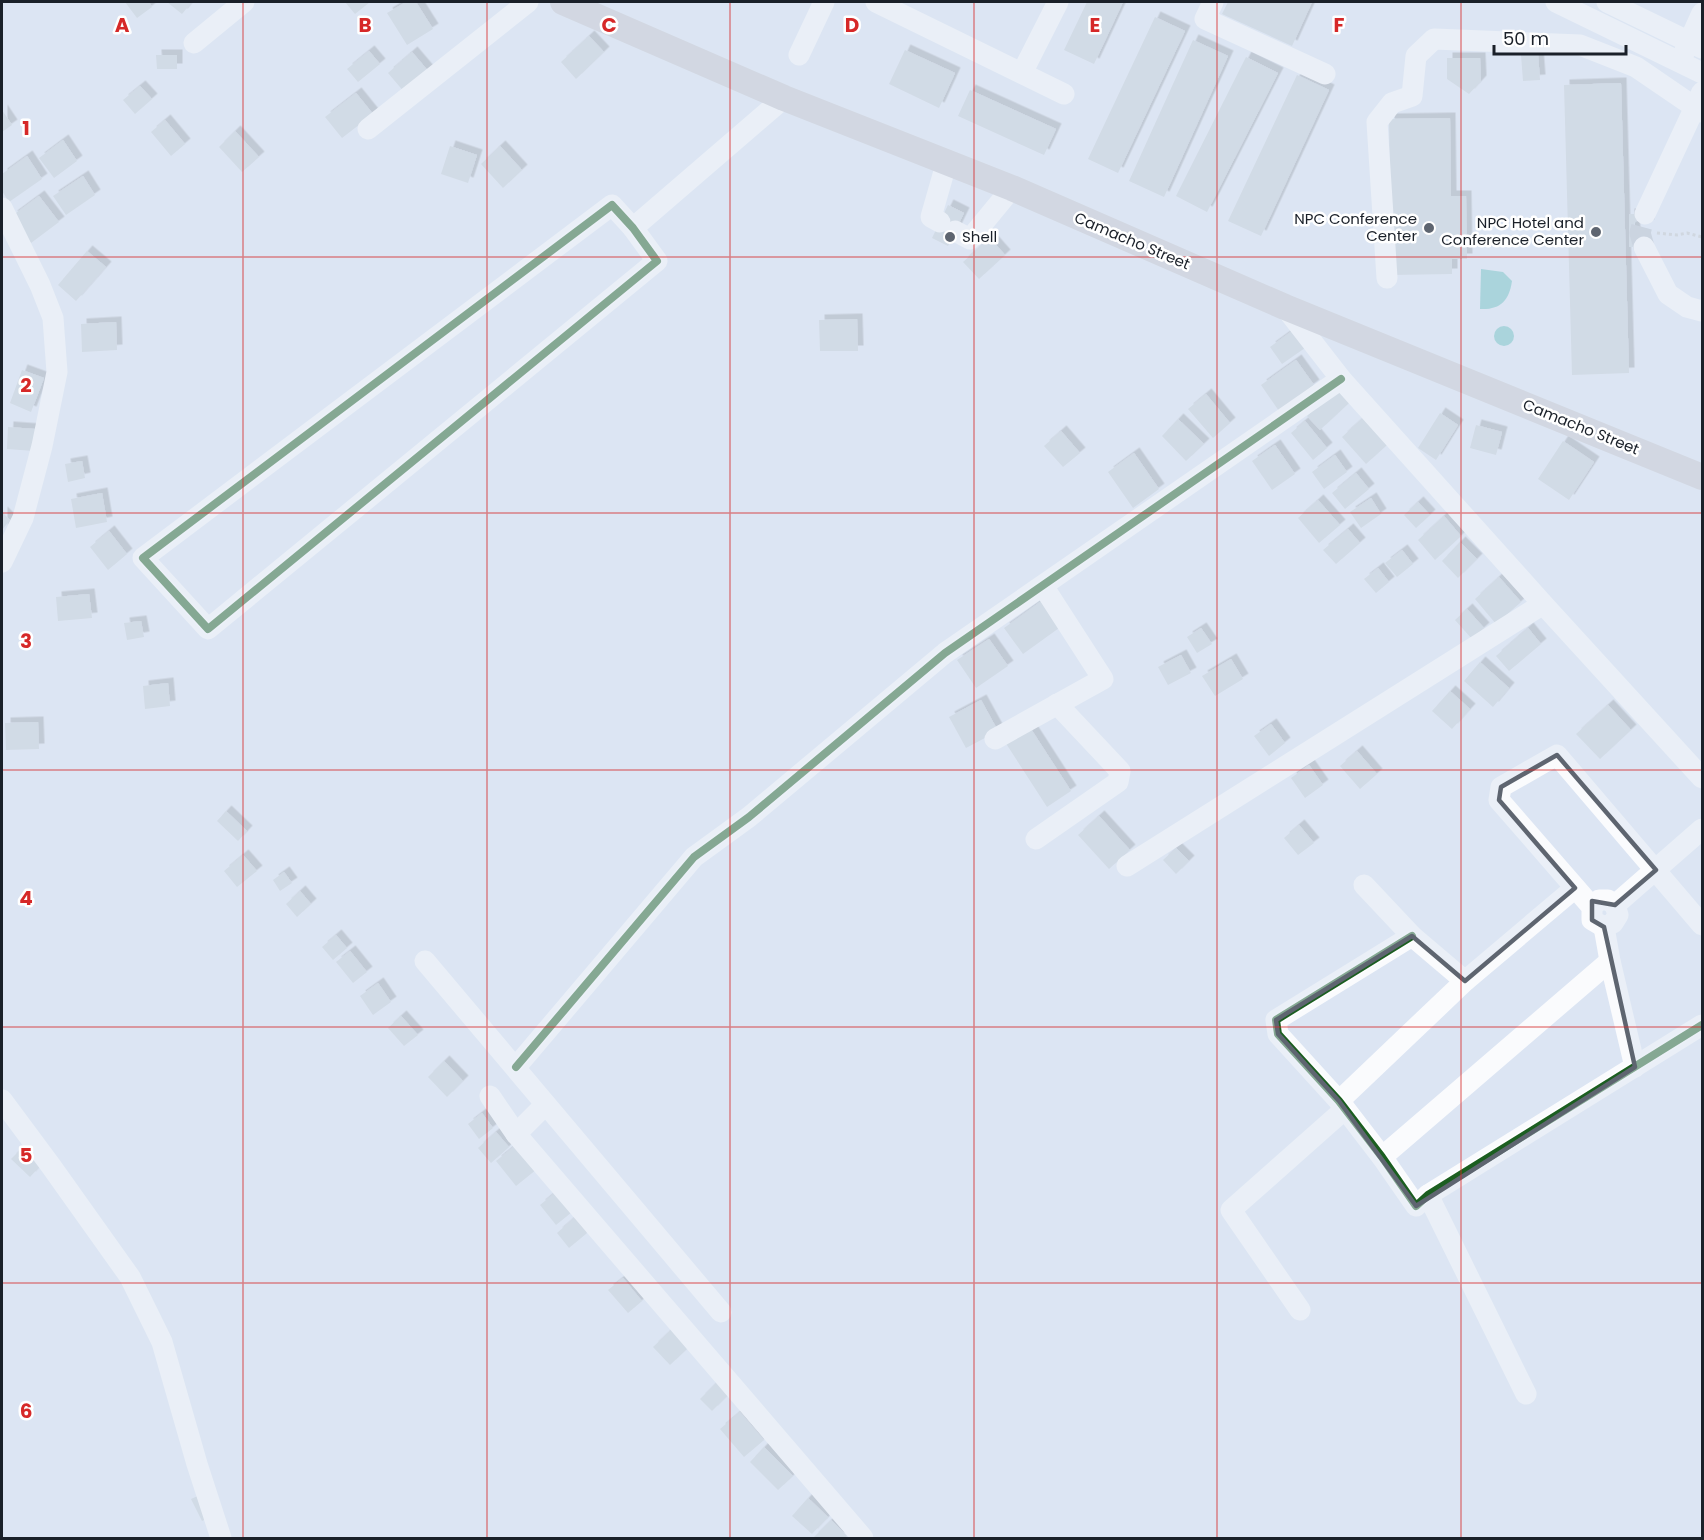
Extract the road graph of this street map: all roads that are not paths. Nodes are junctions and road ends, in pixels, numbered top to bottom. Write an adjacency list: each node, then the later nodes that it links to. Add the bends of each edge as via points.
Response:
1 (244, 2): 11 (street)
2 (528, 2): 20 (street)
3 (563, 2): 18 (main road, Camacho Street)
4 (824, 2): 13 (street)
5 (876, 2): 15 (street)
6 (1058, 2): 15 (street)
7 (1213, 2): 16 (street, via 1205,19)
8 (1556, 2): 14 (street)
9 (1607, 2): 12 (street)
10 (1702, 13): 12 (street)
11 (194, 43)
12 (1696, 45): 14 (street)
13 (799, 54)
14 (1696, 67)
15 (1022, 73): 17 (street)
16 (1325, 74)
17 (1064, 94)
18 (784, 98): 21 (main road, Camacho Street); 24 (street)
19 (1700, 104): 25 (street, via 1635,67 1580,45 1434,39 1416,56 1412,96 1392,103 1377,122); 27 (street, via 1646,232 1668,294)
20 (368, 129)
21 (947, 161): 22 (main road, Camacho Street); 22 (street, via 931,217 970,239)
22 (1012, 188): 26 (main road, Camacho Street)
23 (2, 208): 30 (street, via 53,318 57,372 23,518)
24 (633, 228): 24 (street, via 612,205 143,558 208,629 657,261)
25 (1386, 278)
26 (1285, 307): 28 (street); 29 (main road, Camacho Street)
27 (1702, 311)
28 (1341, 379): 31 (street); 32 (street)
29 (1702, 477)
30 (2, 561)
31 (1043, 586): 33 (street, via 1103,679); 51 (street, via 945,653 749,817 694,857)
32 (1543, 604): 35 (street); 38 (street)
33 (1057, 704): 34 (street); 37 (street, via 1120,771 1118,782)
34 (995, 739)
35 (1702, 778)
36 (1702, 829): 39 (street)
37 (1036, 838)
38 (1127, 866)
39 (1656, 870): 41 (street, via 1557,755 1501,787 1499,800); 42 (street); 44 (street)
40 (1364, 885): 46 (street)
41 (1575, 888): 43 (street); 49 (street)
42 (1616, 905): 43 (street, via 1599,900); 45 (street, via 1618,915)
43 (1592, 907): 45 (street, via 1593,920)
44 (1702, 925)
45 (1604, 927): 48 (street)
46 (1412, 936): 49 (street); 56 (street, via 1276,1020 1278,1034)
47 (425, 961): 51 (street)
48 (1610, 962): 52 (street); 58 (street)
49 (1466, 981): 56 (street)
50 (1702, 1025): 52 (street)
51 (516, 1067): 55 (street)
52 (1635, 1067): 59 (street)
53 (490, 1096): 57 (street)
54 (2, 1100): 63 (street, via 130,1277 162,1342)
55 (545, 1105): 57 (street); 61 (street)
56 (1342, 1105): 58 (street); 60 (street, via 1231,1210)
57 (516, 1134): 64 (street)
58 (1382, 1157): 59 (street, via 1416,1206)
59 (1428, 1195): 62 (street)
60 (1300, 1310)
61 (721, 1312)
62 (1526, 1394)
63 (221, 1539)
64 (863, 1539)

